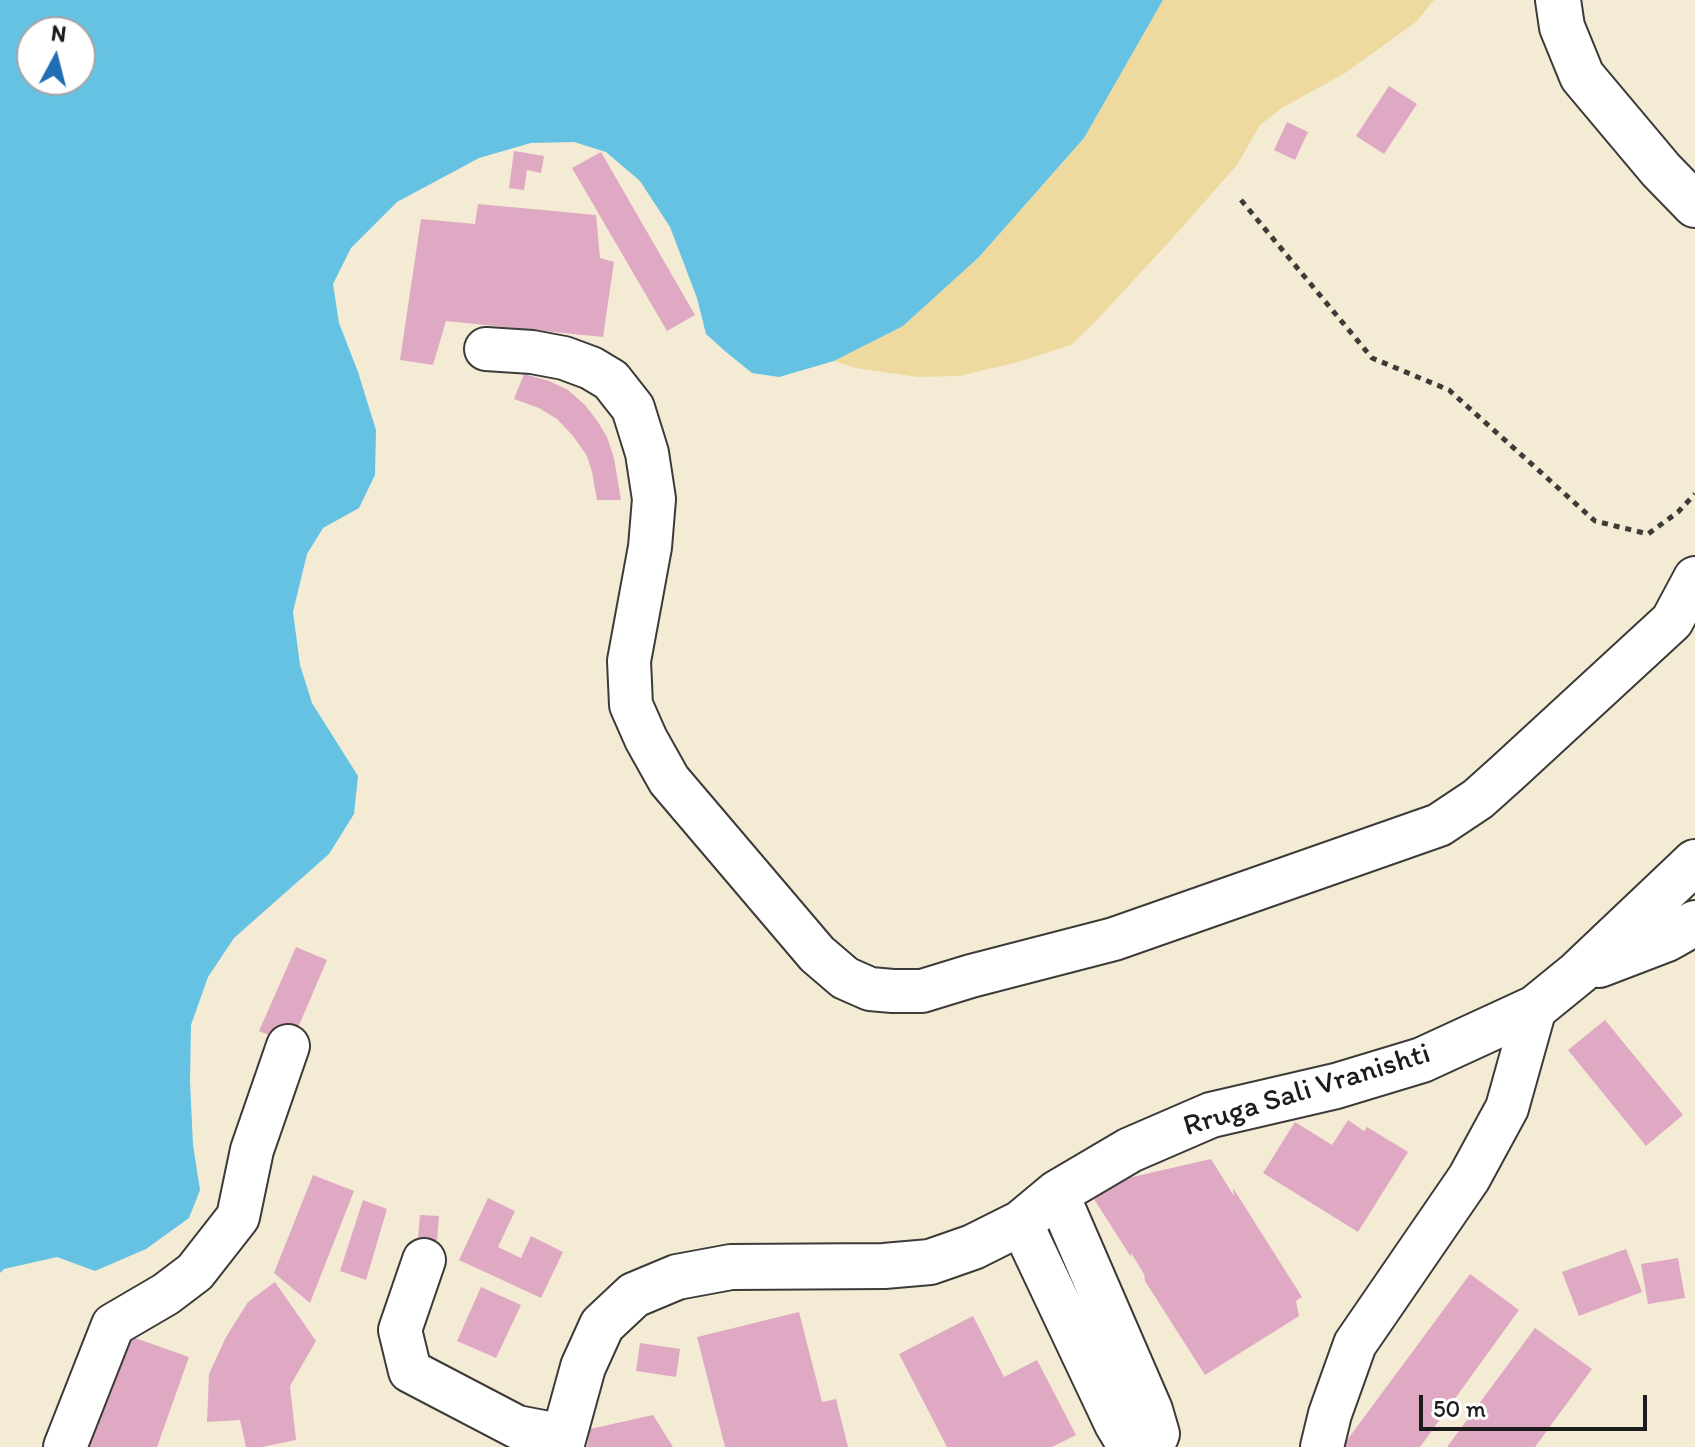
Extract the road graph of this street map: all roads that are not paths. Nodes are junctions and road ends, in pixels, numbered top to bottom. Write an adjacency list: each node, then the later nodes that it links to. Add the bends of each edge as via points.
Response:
1 (1558, 0): 2 (main road, via 1562,27 1582,76)
2 (1695, 205)
3 (486, 349): 4 (street, via 532,352 591,368 611,380 633,408 654,499 629,661 631,705 669,780 817,954 845,978 870,989 922,991 1114,939 1439,825 1478,799 1672,621)
4 (1695, 578)
5 (1695, 862): 7 (main road, Rruga Sali Vranishti)
6 (1695, 923): 7 (main road)
7 (1578, 973): 8 (main road, Rruga Sali Vranishti)
8 (1535, 1008): 10 (main road, Rruga Sali Vranishti, via 1422,1060 1211,1115 1130,1150); 18 (street, via 1507,1108 1469,1178 1355,1344)
9 (288, 1046): 15 (street, via 252,1150 238,1217 195,1272 113,1325)
10 (1057, 1193): 11 (main road, Rruga Sali Vranishti); 17 (street, via 1151,1410 1158,1434)
11 (1021, 1223): 14 (main road, Rruga Sali Vranishti, via 930,1262 731,1267 677,1277 634,1295 602,1325 583,1367); 16 (street, via 1116,1424)
12 (424, 1260): 13 (street, via 400,1330 410,1371)
13 (516, 1437): 14 (street)
14 (563, 1442)
15 (65, 1447)
16 (1134, 1447)
17 (1152, 1447)
18 (1322, 1447)

